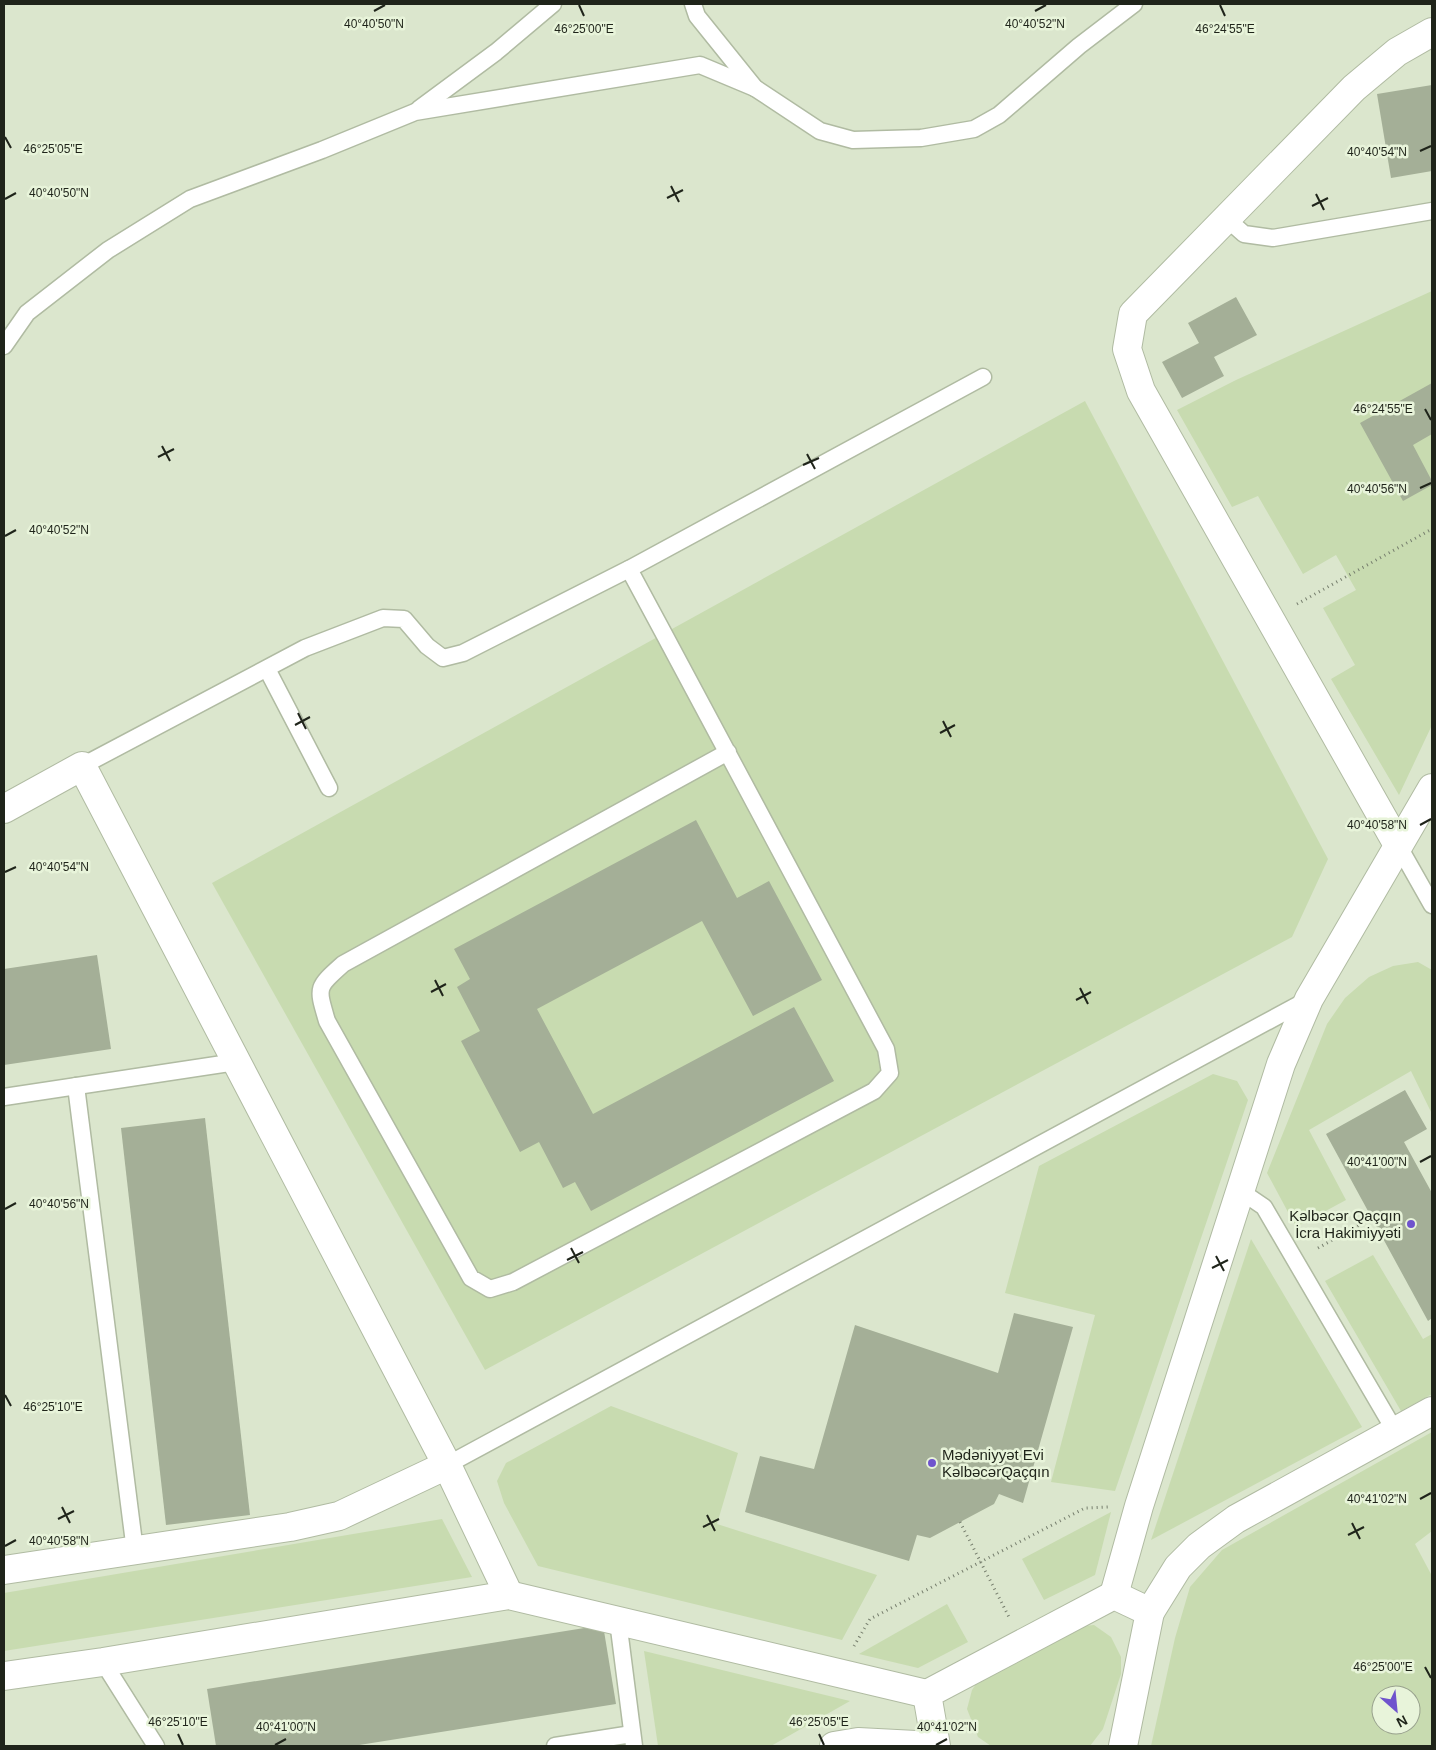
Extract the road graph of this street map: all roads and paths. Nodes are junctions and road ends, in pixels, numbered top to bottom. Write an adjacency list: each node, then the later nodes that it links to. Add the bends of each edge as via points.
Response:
1 (554, 4): 6 (lane)
2 (693, 4): 5 (lane, via 696,16)
3 (1134, 4): 5 (lane, via 999,114 974,129 921,138 853,140 820,131)
4 (1432, 32): 8 (street, via 1397,52 1354,88)
5 (755, 88): 6 (lane, via 700,65)
6 (415, 112): 9 (lane, via 190,200 108,250)
7 (1432, 211): 8 (lane, via 1274,238 1244,234)
8 (1227, 218): 15 (street, via 1133,314 1127,349 1141,391)
9 (27, 313): 10 (lane); 11 (lane)
10 (4, 329)
11 (4, 346)
12 (983, 377): 14 (lane)
13 (1432, 529): 15 (path)
14 (630, 569): 16 (lane, via 463,653 443,658 427,646 404,619 383,618 305,648); 17 (lane)
15 (1270, 619): 22 (street)
16 (266, 669): 18 (lane); 19 (lane)
17 (728, 752): 17 (lane, via 343,964 324,980 319,993 327,1021 471,1278 490,1289 513,1282 865,1096 890,1073 886,1049)
18 (82, 766): 21 (street); 25 (street)
19 (329, 788)
20 (1432, 788): 22 (street)
21 (4, 809)
22 (1398, 845): 23 (lane); 24 (street)
23 (1432, 905)
24 (1309, 999): 28 (street, via 1281,1064); 33 (lane)
25 (236, 1062): 26 (lane); 33 (street)
26 (76, 1086): 27 (lane); 36 (lane)
27 (4, 1097)
28 (1239, 1190): 30 (lane, via 1264,1207); 34 (street)
29 (1372, 1218): 30 (path)
30 (1295, 1260): 32 (lane)
31 (1432, 1410): 32 (street)
32 (1395, 1431): 41 (street, via 1236,1519 1199,1546 1178,1567)
33 (447, 1465): 36 (street, via 339,1516 290,1527); 39 (street)
34 (1139, 1506): 37 (path, via 1085,1508); 40 (street)
35 (960, 1522): 37 (path)
36 (135, 1551): 38 (street)
37 (981, 1562): 43 (path); 45 (path, via 870,1619)
38 (4, 1570)
39 (509, 1595): 42 (street); 44 (street)
40 (1114, 1595): 41 (street); 43 (street)
41 (1150, 1612): 53 (street)
42 (618, 1621): 45 (street); 48 (lane)
43 (1022, 1642): 47 (street)
44 (103, 1662): 46 (street); 49 (lane)
45 (836, 1674): 47 (street)
46 (4, 1676)
47 (927, 1694): 52 (street)
48 (633, 1740): 50 (lane)
49 (156, 1746)
50 (555, 1746)
51 (834, 1746): 52 (street, via 858,1742)
52 (935, 1746)
53 (1123, 1746)

